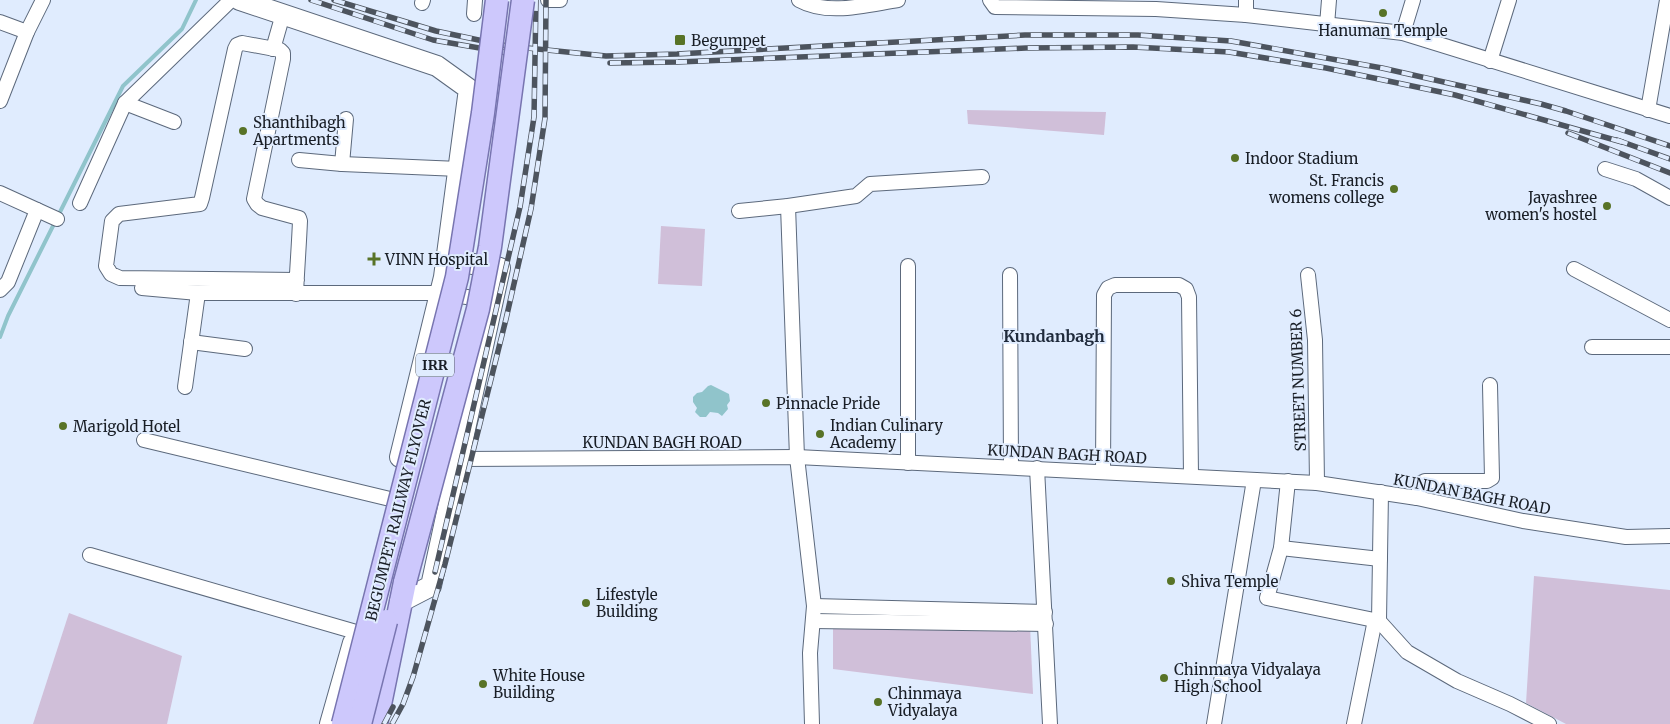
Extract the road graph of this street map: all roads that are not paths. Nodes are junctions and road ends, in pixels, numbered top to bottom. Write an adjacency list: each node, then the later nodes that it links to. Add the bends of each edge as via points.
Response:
1 (43, 0): 21 (street)
2 (231, 0): 26 (street)
3 (240, 0): 17 (street)
4 (497, 0): 28 (main road, BEGUMPET RAILWAY FLYOVER / IRR, bridge)
5 (522, 0): 83 (main road, BEGUMPET RAILWAY FLYOVER / IRR, bridge, via 490,247 478,309)
6 (548, 0): 7 (street)
7 (560, 0)
8 (799, 0): 9 (street, via 808,5 846,9)
9 (898, 0)
10 (990, 0): 16 (street, via 995,7)
11 (1246, 0): 18 (street)
12 (1329, 0): 20 (street)
13 (1414, 0): 22 (street)
14 (1509, 0): 24 (street)
15 (1667, 0): 27 (street)
16 (1155, 4): 18 (street)
17 (283, 14): 23 (street); 34 (street, via 437,66 469,89)
18 (1246, 15): 20 (street)
19 (0, 22): 21 (street)
20 (1327, 25): 22 (street)
21 (27, 32): 25 (street)
22 (1403, 33): 24 (street)
23 (273, 49): 49 (street, via 242,44 235,49 200,204 119,214 112,221 106,266 111,274 120,278); 50 (street, via 280,50 284,58 254,199 262,208 299,218)
24 (1490, 61): 27 (street)
25 (0, 101)
26 (125, 103): 31 (street); 39 (street)
27 (1648, 110): 29 (street)
28 (483, 113): 91 (main road, BEGUMPET RAILWAY FLYOVER / IRR, bridge, via 457,277); 92 (main road, IRR, bridge, via 478,229 470,277)
29 (1670, 116)
30 (346, 119): 33 (street)
31 (174, 122)
32 (299, 160): 33 (street)
33 (342, 164): 34 (street)
34 (459, 169): 44 (street)
35 (1605, 169): 38 (street, via 1636,179)
36 (982, 177): 40 (street, via 870,184 856,196)
37 (0, 194): 41 (street)
38 (1670, 198)
39 (80, 203)
40 (788, 206): 42 (street); 66 (street)
41 (37, 210): 43 (street); 52 (street, via 8,282)
42 (739, 210)
43 (57, 219)
44 (447, 260): 54 (street); 57 (street, via 500,268)
45 (908, 266): 68 (street)
46 (1574, 269): 58 (street)
47 (1010, 275): 69 (street)
48 (1308, 275): 75 (street, STREET NUMBER 6, via 1315,340)
49 (241, 279): 50 (street); 55 (street)
50 (297, 280): 56 (street)
51 (142, 288): 53 (street)
52 (0, 290)
53 (198, 293): 55 (street); 59 (street)
54 (440, 293): 56 (street); 57 (street); 78 (street)
55 (246, 294): 56 (street)
56 (296, 294)
57 (493, 302): 67 (street)
58 (1670, 320)
59 (191, 342): 62 (street); 64 (street)
60 (1592, 347): 61 (street)
61 (1670, 347)
62 (245, 348)
63 (1490, 385): 77 (street, via 1492,478 1487,481 1421,483)
64 (185, 386)
65 (144, 440): 78 (street)
66 (797, 457): 67 (street, KUNDAN BAGH ROAD); 68 (street, KUNDAN BAGH ROAD); 84 (street)
67 (458, 459): 83 (street, via 431,586)
68 (908, 464): 69 (street, KUNDAN BAGH ROAD)
69 (1011, 467): 70 (street, KUNDAN BAGH ROAD)
70 (1037, 468): 71 (street, KUNDAN BAGH ROAD); 86 (street)
71 (1103, 472): 72 (street, KUNDAN BAGH ROAD); 72 (street, via 1104,295 1115,284 1178,284 1190,297)
72 (1191, 476): 73 (street, KUNDAN BAGH ROAD)
73 (1254, 480): 74 (street, KUNDAN BAGH ROAD); 96 (street)
74 (1288, 481): 75 (street, KUNDAN BAGH ROAD); 80 (street)
75 (1317, 483): 76 (street, KUNDAN BAGH ROAD)
76 (1381, 492): 77 (street, KUNDAN BAGH ROAD); 82 (street)
77 (1417, 498): 79 (street, KUNDAN BAGH ROAD, via 1522,521 1617,536)
78 (390, 499): 89 (street)
79 (1670, 536)
80 (1281, 548): 82 (street); 87 (street, via 1267,598)
81 (90, 555): 89 (street)
82 (1380, 559): 87 (street)
83 (403, 592): 93 (main road, IRR)
84 (814, 606): 85 (street); 88 (street)
85 (900, 615): 86 (street); 88 (street)
86 (1046, 618): 95 (street)
87 (1377, 620): 97 (street); 98 (street, via 1406,652 1457,681)
88 (813, 621): 94 (street, via 810,653)
89 (356, 632): 90 (street)
90 (330, 724)
91 (343, 724)
92 (360, 724)
93 (376, 724)
94 (812, 724)
95 (1050, 724)
96 (1214, 724)
97 (1354, 724)
98 (1549, 724)

